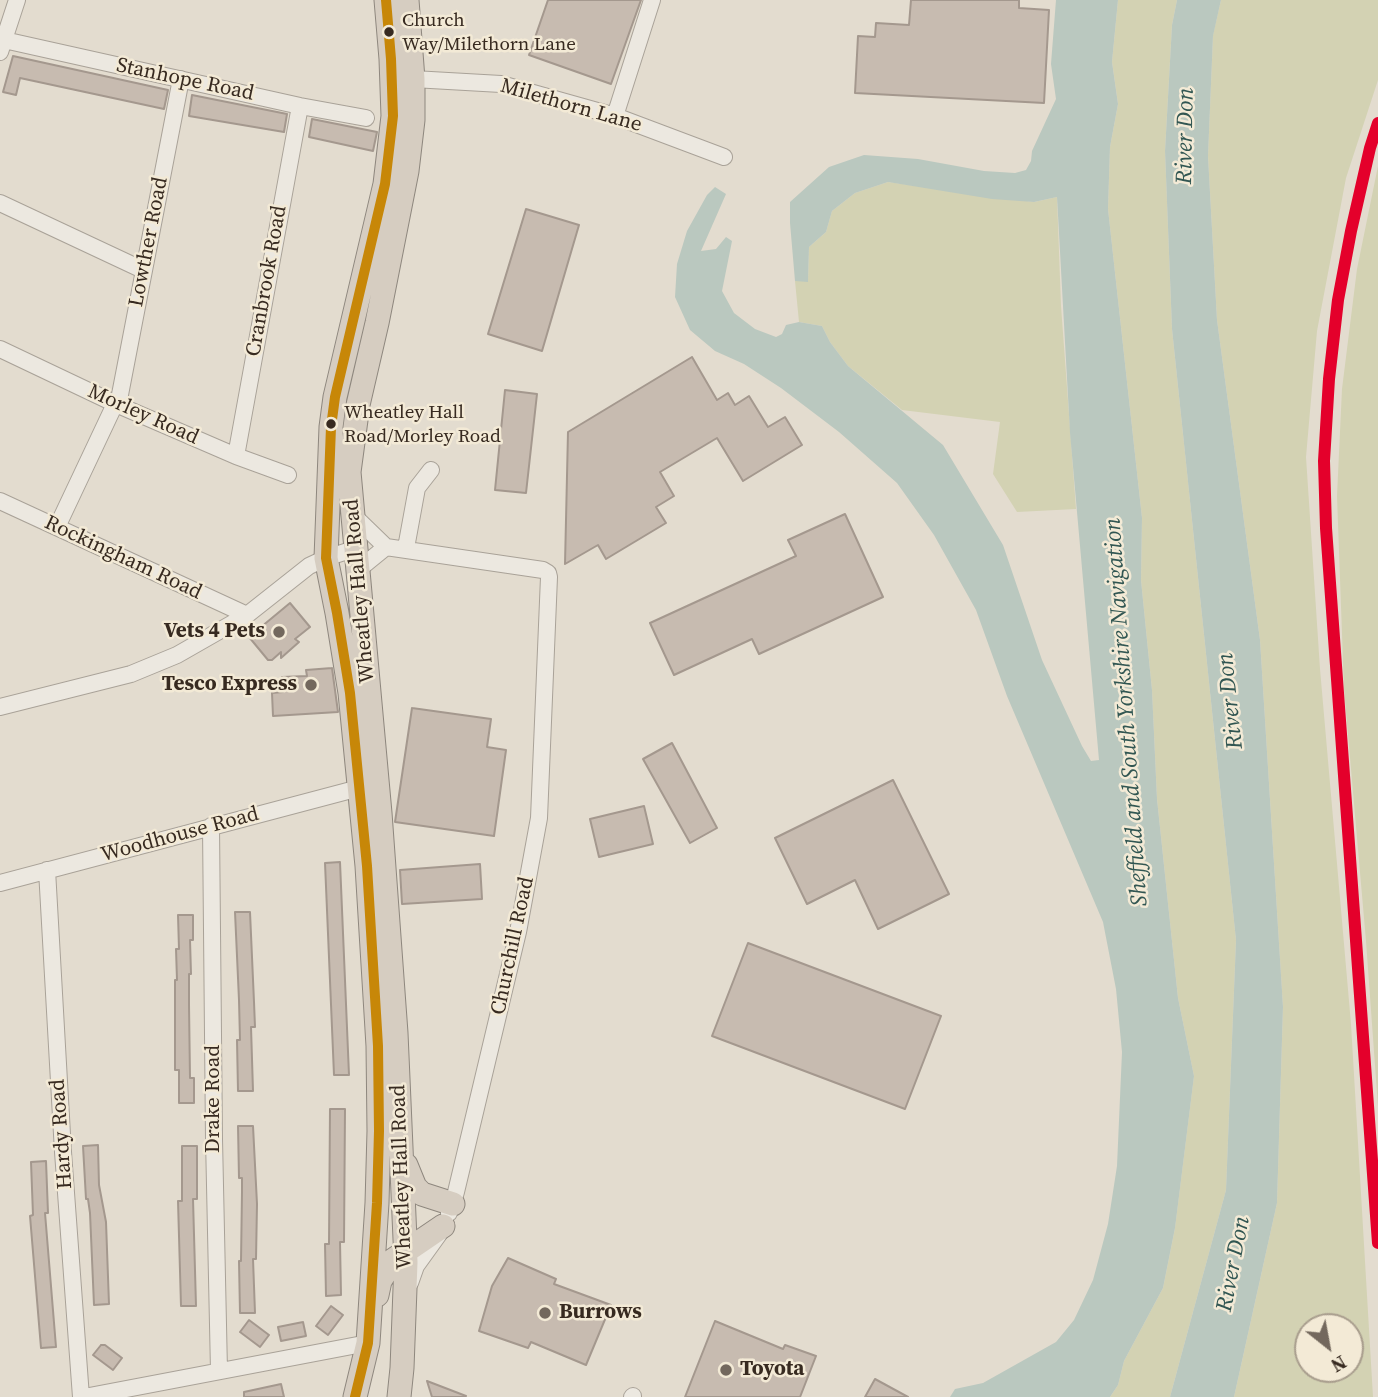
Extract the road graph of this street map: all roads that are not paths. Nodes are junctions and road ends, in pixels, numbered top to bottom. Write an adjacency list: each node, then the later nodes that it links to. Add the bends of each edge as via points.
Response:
1 (17, 0): 5 (street)
2 (386, 0): 24 (highway, Wheatley Hall Road, via 393,116 385,184 331,427)
3 (407, 0): 7 (highway, Wheatley Hall Road)
4 (652, 0): 9 (street)
5 (2, 46): 6 (street, Stanhope Road)
6 (181, 79): 8 (street, Stanhope Road); 13 (street, Lowther Road)
7 (413, 79): 9 (street, Milethorn Lane, via 498,83); 20 (highway, Wheatley Hall Road, via 407,171 354,431 349,472)
8 (300, 106): 10 (street, Stanhope Road); 16 (street, Cranbrook Road)
9 (615, 116): 11 (street, Milethorn Lane)
10 (366, 118)
11 (724, 157)
12 (0, 203): 13 (street)
13 (143, 270): 15 (street, Lowther Road)
14 (0, 349): 15 (street, Morley Road)
15 (116, 405): 16 (street, Morley Road); 21 (street, Lowther Road)
16 (236, 457): 18 (street, Morley Road)
17 (431, 470): 23 (street, via 417,488)
18 (288, 475)
19 (0, 501): 21 (street, Rockingham Road)
20 (353, 515): 22 (street); 24 (highway, Wheatley Hall Road)
21 (57, 527): 25 (street, Rockingham Road)
22 (386, 547): 23 (street); 24 (street)
23 (406, 548): 32 (street, Churchill Road, via 548,573 539,818 518,932)
24 (345, 557): 25 (street, via 309,566); 27 (highway, Wheatley Hall Road, via 337,613); 31 (highway, Wheatley Hall Road, via 396,1033)
25 (247, 615): 26 (street, via 177,655 131,674)
26 (0, 707)
27 (359, 788): 28 (street, Woodhouse Road); 36 (highway, Wheatley Hall Road, via 378,1046 379,1131)
28 (211, 826): 29 (street, Woodhouse Road); 37 (street, Drake Road)
29 (47, 870): 30 (street, Woodhouse Road); 38 (street, Hardy Road)
30 (0, 883)
31 (401, 1145): 32 (highway, via 415,1187 422,1194); 34 (highway, Wheatley Hall Road)
32 (453, 1204): 33 (street, Churchill Road)
33 (443, 1226): 34 (highway); 35 (street, Churchill Road, via 416,1266)
34 (405, 1249): 35 (highway, Wheatley Hall Road); 36 (highway, via 380,1281)
35 (405, 1303): 40 (highway, Wheatley Hall Road)
36 (368, 1338): 37 (street); 39 (highway, Wheatley Hall Road)
37 (219, 1371): 38 (street)
38 (82, 1397)
39 (355, 1397)
40 (399, 1397)

